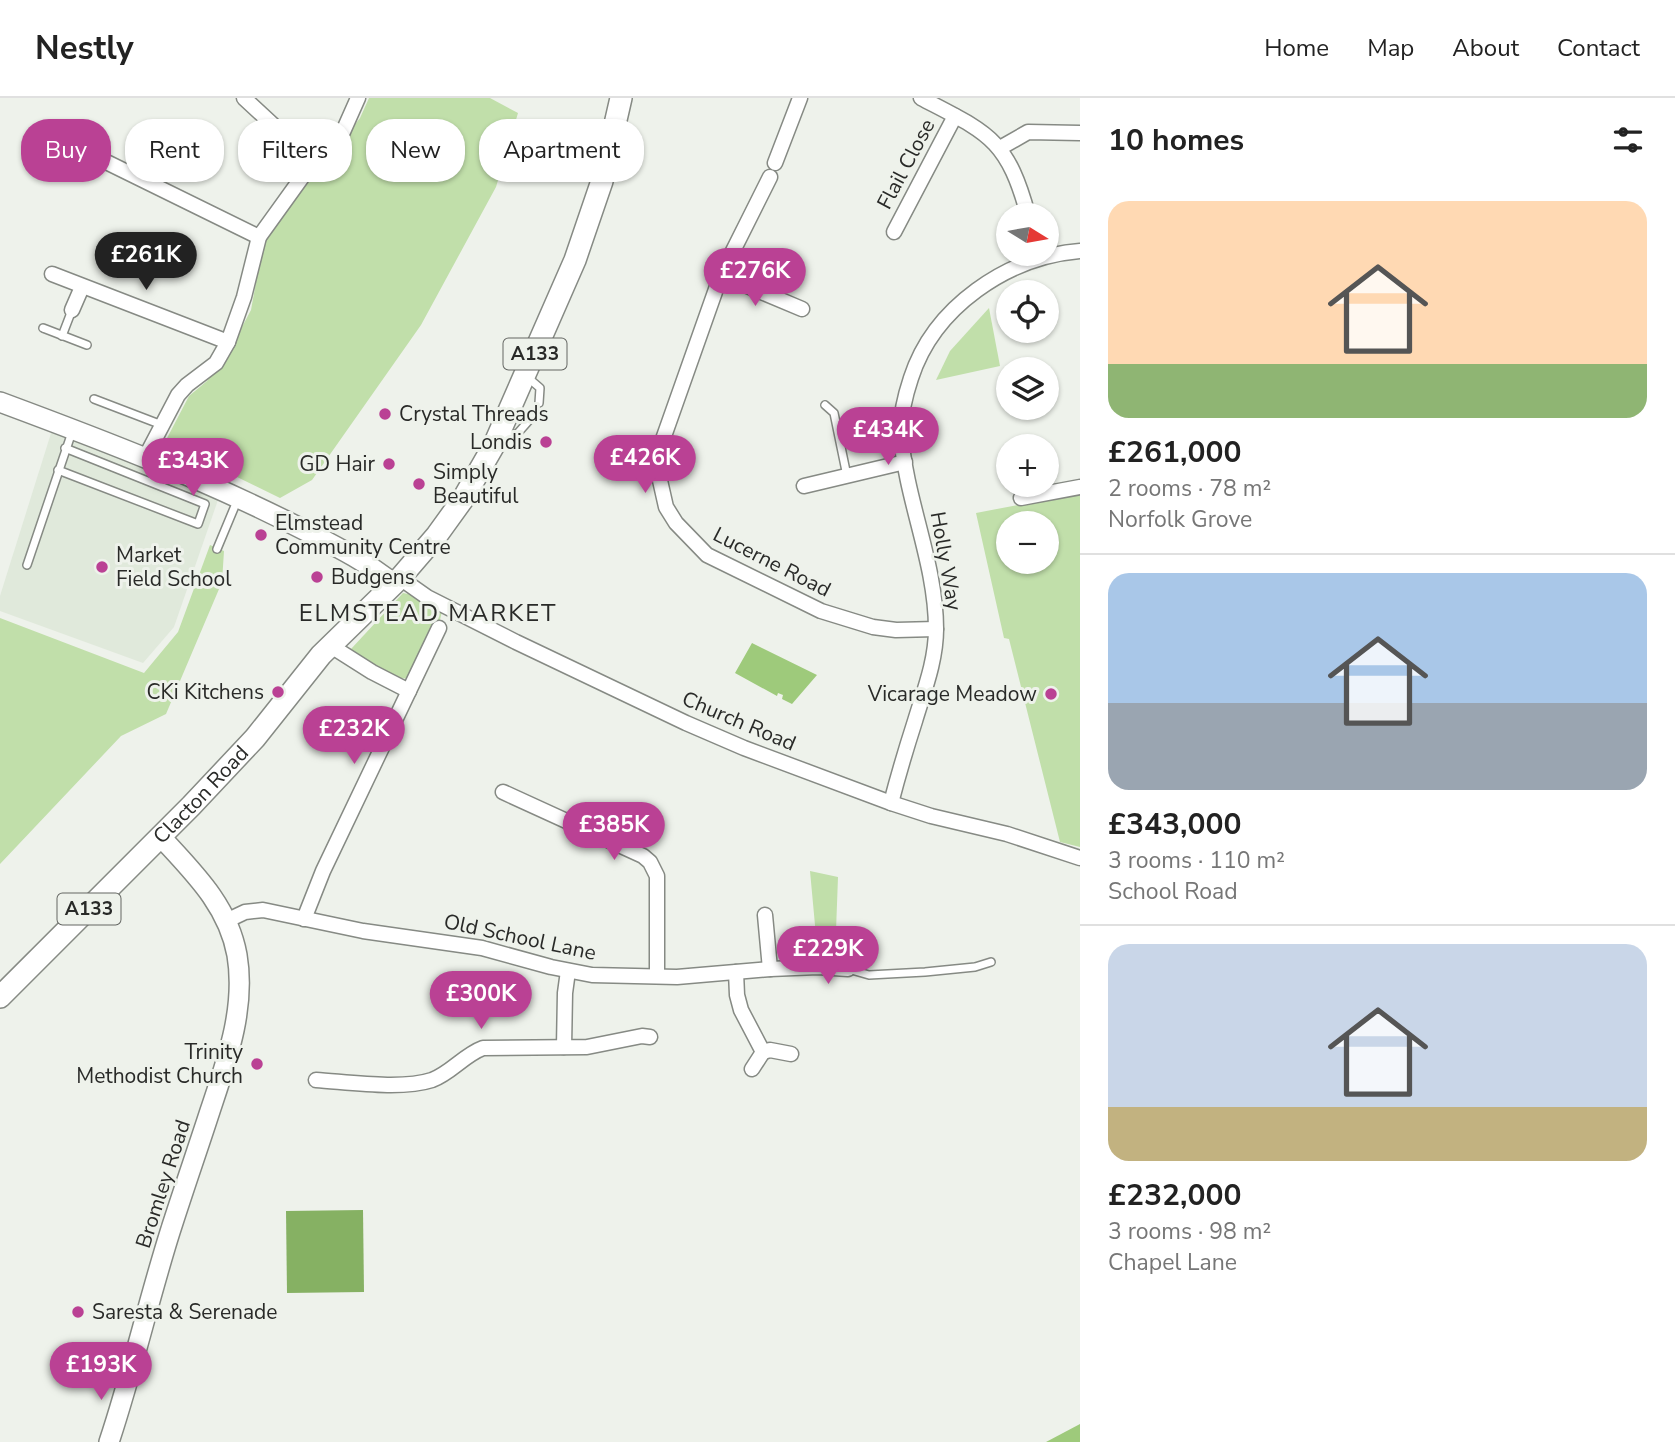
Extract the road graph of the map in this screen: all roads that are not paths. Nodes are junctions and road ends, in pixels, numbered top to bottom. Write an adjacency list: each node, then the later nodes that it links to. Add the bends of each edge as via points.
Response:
1 (244, 98): 7 (street)
2 (358, 98): 8 (street)
3 (621, 98): 28 (main road, A133, via 596,202)
4 (800, 98): 20 (street, Lucerne Road, via 772,170)
5 (921, 98): 6 (street)
6 (956, 116): 10 (street); 14 (street, Flail Close)
7 (267, 119)
8 (349, 119)
9 (1080, 134): 10 (street, via 1028,132)
10 (1000, 148): 13 (street)
11 (111, 164): 15 (street)
12 (299, 182): 15 (street)
13 (1024, 203)
14 (894, 232)
15 (259, 237): 26 (street)
16 (1080, 251): 17 (street, Holly Way)
17 (1059, 254)
18 (1018, 266): 39 (street, Holly Way, via 968,296 916,363 901,425)
19 (52, 274): 21 (street)
20 (721, 275): 22 (street); 50 (street, Lucerne Road, via 661,448 660,483 670,516 707,555 821,611 873,627)
21 (82, 286): 23 (street); 26 (street)
22 (802, 309)
23 (72, 310): 25 (lane)
24 (43, 328): 25 (lane)
25 (62, 336): 27 (lane)
26 (228, 342): 34 (street, via 216,363 178,396)
27 (87, 345)
28 (526, 376): 31 (lane, via 540,388); 36 (main road, A133)
29 (94, 399): 34 (lane)
30 (0, 402): 35 (street)
31 (539, 403)
32 (825, 405): 41 (lane, via 834,413)
33 (532, 417): 36 (lane, via 517,434)
34 (162, 425): 38 (street)
35 (73, 428): 37 (lane); 38 (street)
36 (499, 435): 48 (main road, A133, via 463,499)
37 (65, 449): 40 (lane); 40 (lane, via 205,504 198,524)
38 (146, 456): 44 (street)
39 (905, 462): 41 (street); 50 (street, Holly Way, via 931,580)
40 (58, 470): 47 (lane)
41 (847, 476): 42 (street)
42 (804, 486)
43 (1080, 487): 45 (street)
44 (239, 497): 46 (lane); 48 (street)
45 (1021, 498)
46 (217, 549)
47 (27, 565)
48 (397, 581): 51 (main road, Clacton Road / A133); 54 (street, Church Road, via 686,723)
49 (439, 628): 52 (street)
50 (936, 629): 54 (street, Holly Way, via 931,670)
51 (331, 646): 52 (street); 55 (main road, Clacton Road / A133, via 255,738)
52 (409, 691): 58 (street)
53 (503, 792): 66 (street, via 650,862 657,876)
54 (891, 803): 56 (street, Church Road)
55 (160, 836): 59 (street, Bromley Road, via 208,888); 67 (main road, Clacton Road / A133)
56 (1080, 858)
57 (765, 915): 62 (street)
58 (304, 919): 59 (street, Old School Lane, via 256,909); 64 (street, Old School Lane, via 482,948)
59 (226, 921): 74 (street, Bromley Road, via 238,965 234,1033)
60 (868, 942): 63 (street)
61 (991, 962): 63 (lane, via 869,975)
62 (769, 969): 63 (street, Old School Lane); 65 (street, Old School Lane)
63 (848, 969)
64 (568, 971): 66 (street, Old School Lane); 69 (street)
65 (736, 972): 66 (street, Old School Lane); 70 (street, via 741,1010)
66 (657, 976)
67 (0, 997)
68 (650, 1037): 69 (street)
69 (564, 1047): 73 (street, via 483,1048 428,1081 387,1085)
70 (763, 1052): 71 (street); 72 (street)
71 (791, 1054)
72 (752, 1069)
73 (316, 1080)
74 (109, 1442)

